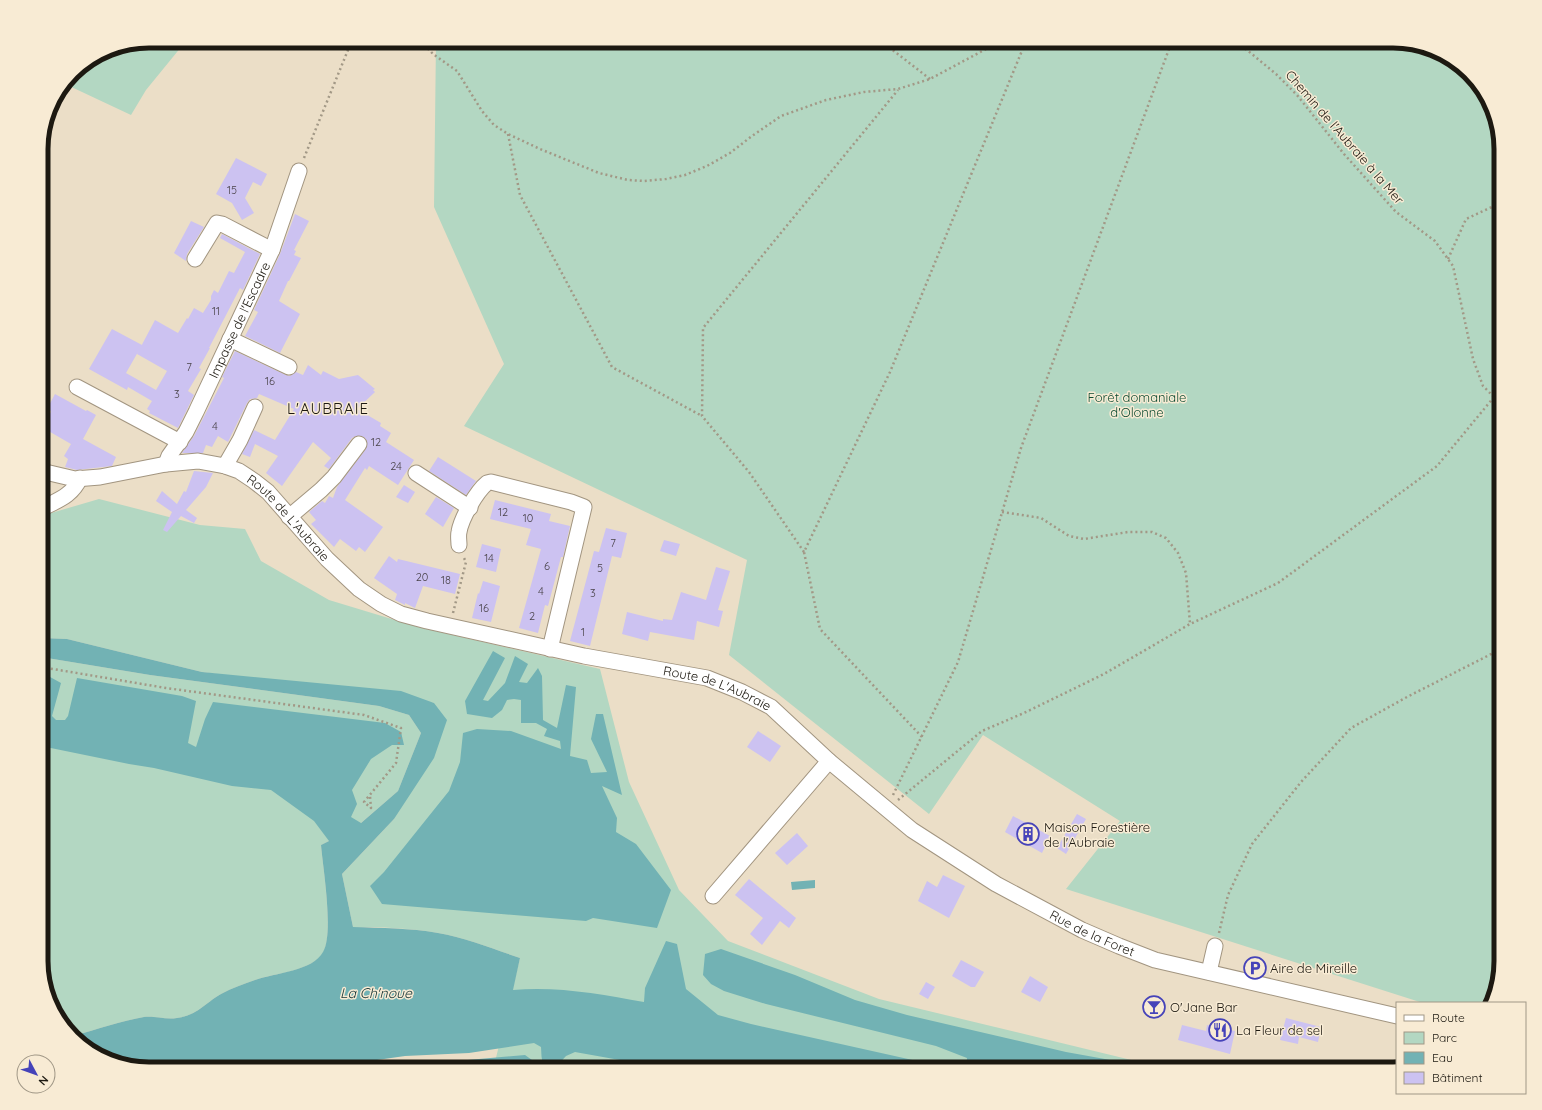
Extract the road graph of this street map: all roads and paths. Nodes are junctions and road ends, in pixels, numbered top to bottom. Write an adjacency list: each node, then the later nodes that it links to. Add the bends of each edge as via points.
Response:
1 (349, 48): 11 (path)
2 (427, 48): 10 (path, via 457,71 482,111 494,125)
3 (890, 48): 8 (path)
4 (988, 48): 8 (path)
5 (1023, 48): 34 (path, via 890,372)
6 (1169, 48): 31 (path, via 1021,448)
7 (1244, 48): 15 (path, Chemin de l'Aubraie à la Mer, via 1297,95 1371,185 1396,212 1435,241)
8 (930, 79): 9 (path)
9 (898, 89): 10 (path, via 864,92 826,100 781,116 730,153 685,175 666,179 628,180 599,172); 21 (path, via 702,328)
10 (508, 134): 21 (path, via 520,195 612,367)
11 (300, 171): 13 (street, Impasse de l'Escadre)
12 (1494, 206): 15 (path, via 1466,219)
13 (272, 250): 14 (street, via 222,224 216,224); 16 (street, Impasse de l'Escadre)
14 (195, 259)
15 (1448, 260): 19 (path, Chemin de l'Aubraie à la Mer, via 1453,266 1473,359 1483,386)
16 (230, 339): 17 (street); 22 (street, Impasse de l'Escadre)
17 (289, 366)
18 (76, 387): 22 (street)
19 (1494, 396): 36 (path, via 1436,466 1366,519 1278,583)
20 (255, 407): 25 (street)
21 (702, 416): 34 (path, via 749,472)
22 (180, 442): 24 (street, Impasse de l'Escadre)
23 (359, 444): 32 (street, via 322,490)
24 (166, 464): 25 (street, Route de L'Aubraie, via 198,462); 28 (street, Route de L'Aubraie, via 100,478)
25 (225, 466): 32 (street, Route de L'Aubraie, via 239,471 268,492)
26 (48, 473): 28 (street, Route de L'Aubraie)
27 (416, 473): 30 (street)
28 (80, 478): 29 (street, via 70,493)
29 (48, 505)
30 (470, 508): 33 (street, via 461,524); 37 (street, via 483,486 491,482 584,506)
31 (1002, 512): 36 (path, via 1041,518 1069,536 1084,540 1128,532 1152,532 1166,538 1178,553 1186,573); 40 (path, via 958,662)
32 (289, 517): 37 (street, Route de L'Aubraie, via 359,589 381,604 401,614 427,622)
33 (459, 545): 35 (path, via 466,562)
34 (804, 552): 40 (path, via 820,629)
35 (451, 619)
36 (1190, 624): 43 (path, via 1104,674 982,731)
37 (550, 649): 41 (street, Route de L'Aubraie, via 707,678 742,692 771,707)
38 (1494, 653): 45 (path, via 1351,728 1300,782 1252,844 1228,895)
39 (48, 668): 42 (path, via 166,688 364,715 401,728 396,763)
40 (922, 736): 43 (path)
41 (829, 761): 43 (street, Rue de la Foret); 44 (street)
42 (370, 796)
43 (886, 809): 46 (street, Rue de la Foret, via 912,830 996,884 1082,930 1155,960)
44 (713, 896)
45 (1215, 946): 46 (street)
46 (1209, 972): 47 (street, Rue de la Foret)
47 (1396, 1016)

